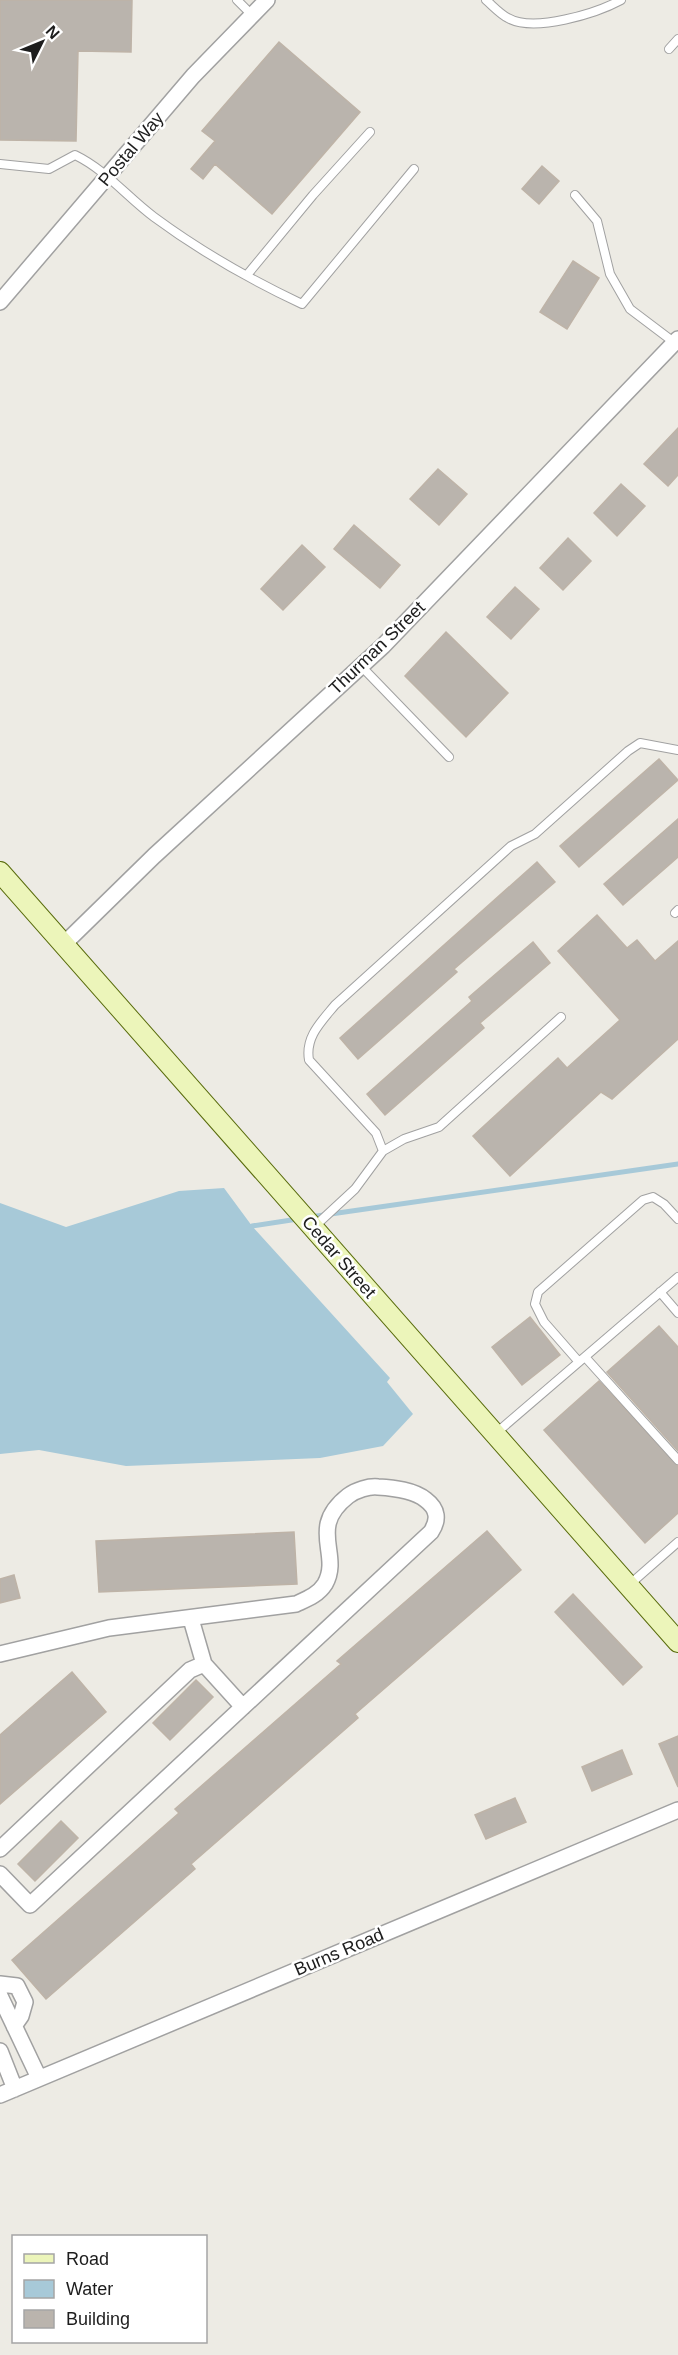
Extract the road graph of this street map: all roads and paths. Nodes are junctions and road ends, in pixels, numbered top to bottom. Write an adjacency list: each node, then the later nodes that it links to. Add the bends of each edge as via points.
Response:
1 (237, 0): 5 (lane)
2 (267, 0): 5 (street, Postal Way)
3 (486, 0): 4 (lane, via 508,19 530,24 600,11)
4 (621, 0)
5 (252, 15): 11 (street, Postal Way)
6 (678, 39): 7 (lane)
7 (669, 49)
8 (370, 132): 13 (lane)
9 (0, 164): 11 (lane, via 50,169 75,155)
10 (414, 169): 13 (lane, via 302,304)
11 (108, 176): 13 (lane, via 153,217); 14 (street, Postal Way)
12 (575, 195): 15 (lane, via 597,221 610,274 630,309)
13 (246, 275)
14 (0, 302)
15 (676, 341): 16 (street, Thurman Street)
16 (361, 666): 18 (lane); 20 (street, Thurman Street, via 154,856)
17 (678, 750): 22 (lane, via 640,744 628,751 535,834 512,846 335,1005 314,1030 307,1047 309,1060 376,1133)
18 (449, 757)
19 (0, 872): 20 (street, Cedar Street)
20 (64, 945): 24 (street, Cedar Street)
21 (561, 1017): 22 (lane, via 439,1127)
22 (383, 1151): 24 (lane, via 355,1189)
23 (678, 1219): 28 (lane, via 653,1197 644,1200 538,1292 535,1304 544,1322)
24 (312, 1228): 29 (street, Cedar Street)
25 (678, 1277): 26 (lane)
26 (660, 1292): 27 (lane); 28 (lane)
27 (678, 1313)
28 (582, 1359): 29 (lane); 30 (lane)
29 (495, 1434): 32 (street, Cedar Street)
30 (678, 1460)
31 (678, 1542): 32 (lane)
32 (628, 1586): 34 (street, Cedar Street)
33 (191, 1619): 35 (street, via 109,1628); 36 (street); 37 (street, via 296,1605 314,1596 325,1584 330,1570 326,1531 330,1518 353,1492 374,1486 397,1489 433,1506 437,1523 432,1532)
34 (678, 1642)
35 (0, 1654)
36 (204, 1664): 37 (street); 39 (street, via 190,1670)
37 (243, 1707): 40 (street, via 30,1905)
38 (678, 1810): 45 (street, Burns Road)
39 (0, 1849)
40 (0, 1874)
41 (0, 1984): 43 (street, via 16,1986 25,2002)
42 (0, 1996): 43 (street)
43 (14, 2026): 45 (street)
44 (0, 2051): 46 (street)
45 (39, 2078): 46 (street, Burns Road)
46 (15, 2089): 47 (street, Burns Road)
47 (0, 2095)

